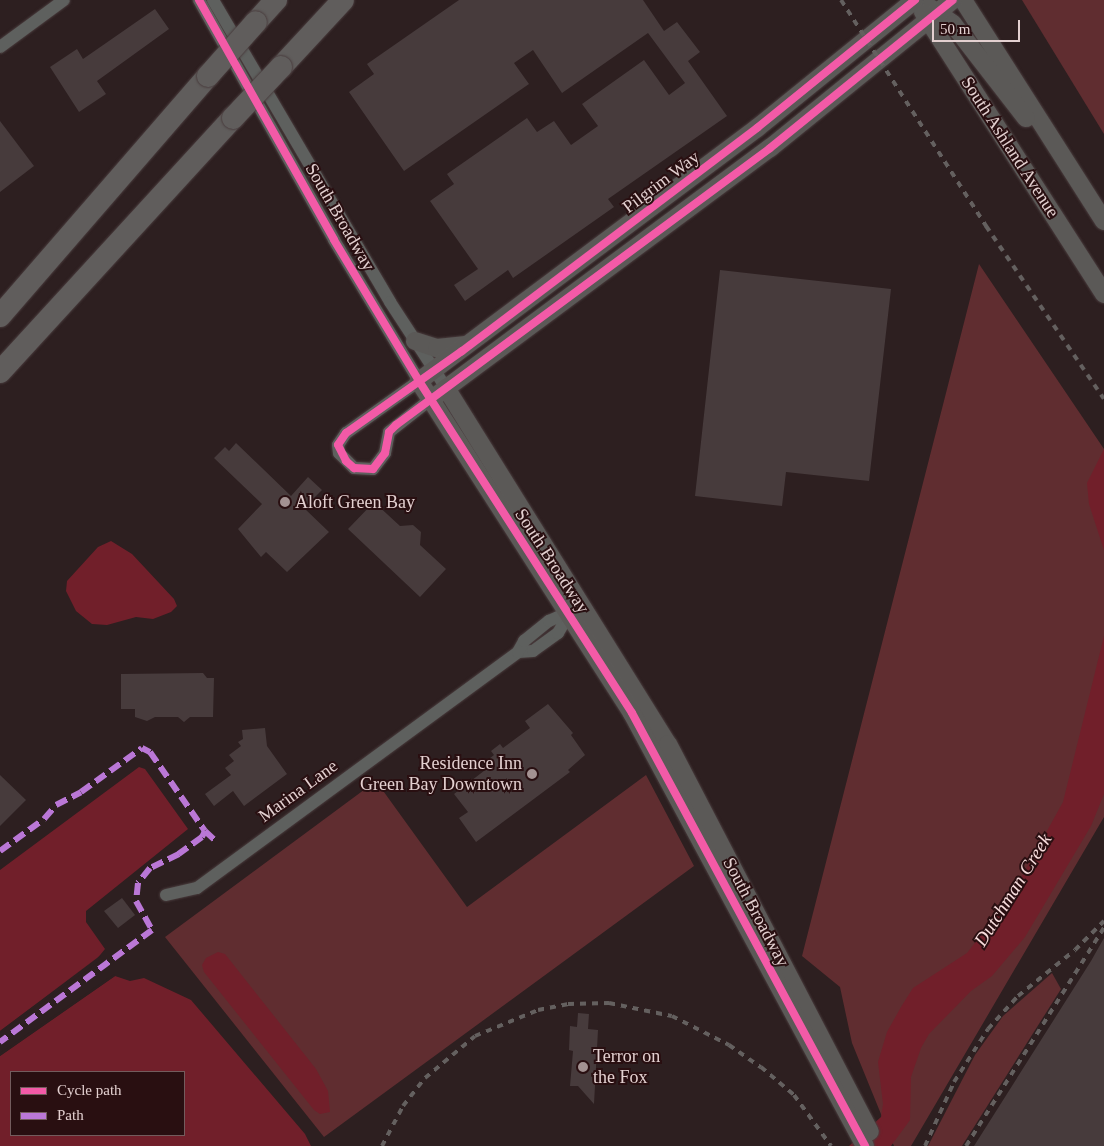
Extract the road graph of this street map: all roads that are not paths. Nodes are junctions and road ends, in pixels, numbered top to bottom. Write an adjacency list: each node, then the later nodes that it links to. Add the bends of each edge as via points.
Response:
1 (64, 0): 10 (street)
2 (199, 0): 19 (street, South Broadway, via 329,231)
3 (212, 0): 15 (street, South Broadway)
4 (276, 0): 14 (highway, bridge)
5 (343, 0): 18 (highway, bridge)
6 (915, 0): 9 (street, South Ashland Avenue); 16 (street, Pilgrim Way, via 761,125)
7 (953, 0): 9 (street, Pilgrim Way)
8 (963, 0): 11 (street)
9 (934, 16): 11 (street, via 953,24 1037,132); 13 (street, South Ashland Avenue); 20 (street, Pilgrim Way, via 770,148)
10 (0, 47)
11 (1061, 154): 12 (street)
12 (1104, 221)
13 (1104, 294)
14 (0, 316)
15 (415, 341): 16 (street, via 437,348); 17 (street, South Broadway)
16 (467, 344): 17 (street, Pilgrim Way)
17 (434, 371): 19 (street, Pilgrim Way); 20 (street, South Broadway)
18 (0, 372)
19 (419, 381): 21 (street, South Broadway); 21 (street, via 346,433 338,446 339,453 354,468 373,469 385,453 389,432)
20 (446, 388): 21 (street, Pilgrim Way); 22 (street, South Broadway)
21 (431, 400): 22 (street, South Broadway)
22 (576, 610): 23 (street, Marina Lane, via 558,633 533,651 518,652 197,888); 24 (street, South Broadway, via 668,744 842,1074)
23 (166, 895)
24 (864, 1136): 25 (street, South Broadway)
25 (877, 1146)

